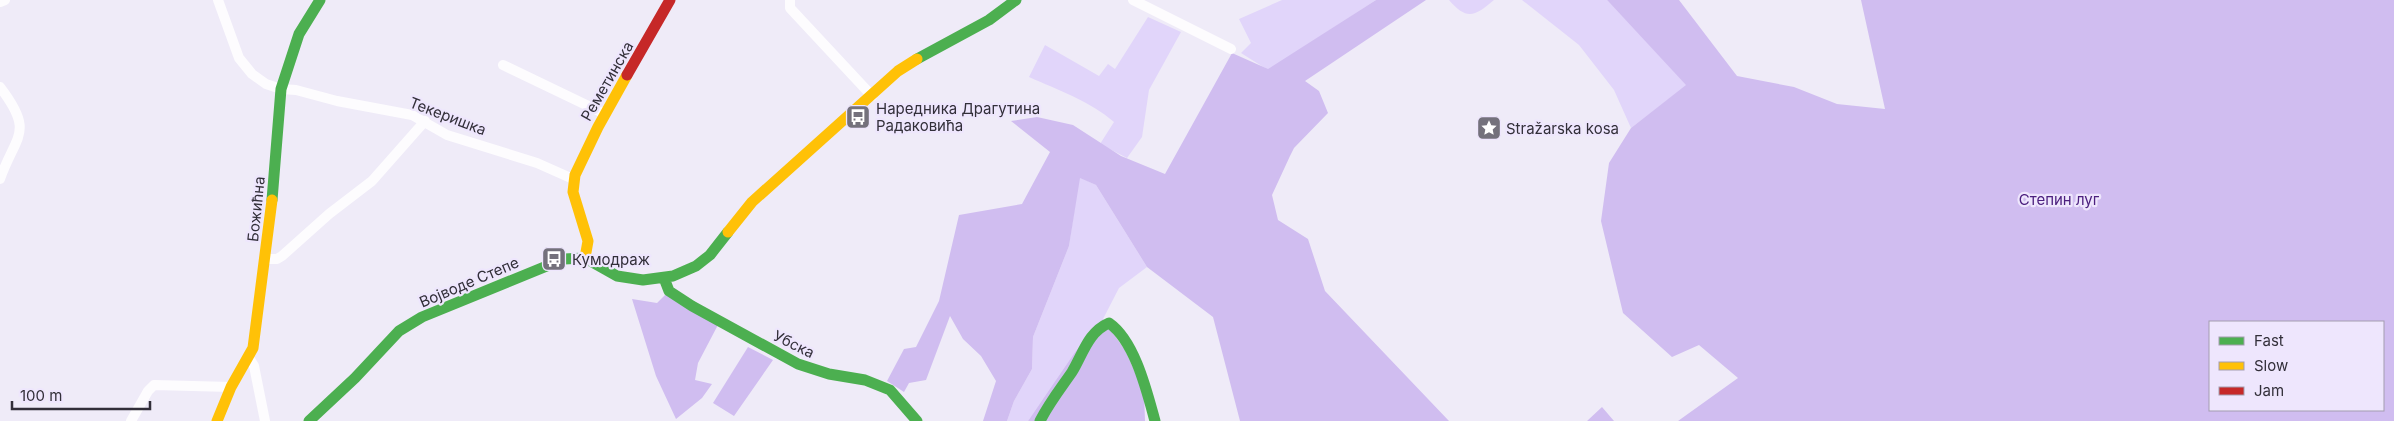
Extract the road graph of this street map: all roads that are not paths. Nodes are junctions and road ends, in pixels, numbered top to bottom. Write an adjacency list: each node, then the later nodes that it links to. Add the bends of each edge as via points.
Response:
1 (5, 0): 8 (street)
2 (218, 0): 12 (street, Текеришка, via 239,58 259,80)
3 (320, 0): 12 (street, Божићна, via 299,34)
4 (670, 0): 14 (street, Реметинска)
5 (790, 0): 13 (street, via 790,8)
6 (1015, 0): 13 (street, via 989,20 913,60)
7 (1133, 0): 9 (street)
8 (0, 2)
9 (1231, 49)
10 (503, 65): 14 (street)
11 (0, 87): 17 (street, via 14,106 20,125 18,142)
12 (281, 89): 15 (street, Текеришка, via 400,113); 19 (street, Божићна)
13 (872, 96): 20 (street, via 752,202 710,255 689,269)
14 (605, 114): 16 (street, Реметинска)
15 (425, 122): 16 (street, Текеришка, via 456,138 537,163); 19 (street, via 372,180 282,256)
16 (573, 179): 18 (street, via 573,192 588,241)
17 (0, 180)
18 (585, 258): 20 (street, via 625,278); 26 (street, Војводе Степе, via 556,262 422,317 399,331)
19 (266, 260): 21 (street, Божићна)
20 (664, 278): 27 (street, Убска, via 669,291 692,306 798,364 828,374 865,380 890,390)
21 (249, 358): 22 (street, Божићна); 25 (street, via 254,366)
22 (231, 387): 23 (street, via 154,385); 24 (street, Божићна)
23 (131, 421)
24 (217, 421)
25 (265, 421)
26 (309, 421)
27 (917, 421)
28 (1040, 421): 29 (street, via 1087,345 1109,323 1115,326 1126,344 1147,391)
29 (1155, 421)

